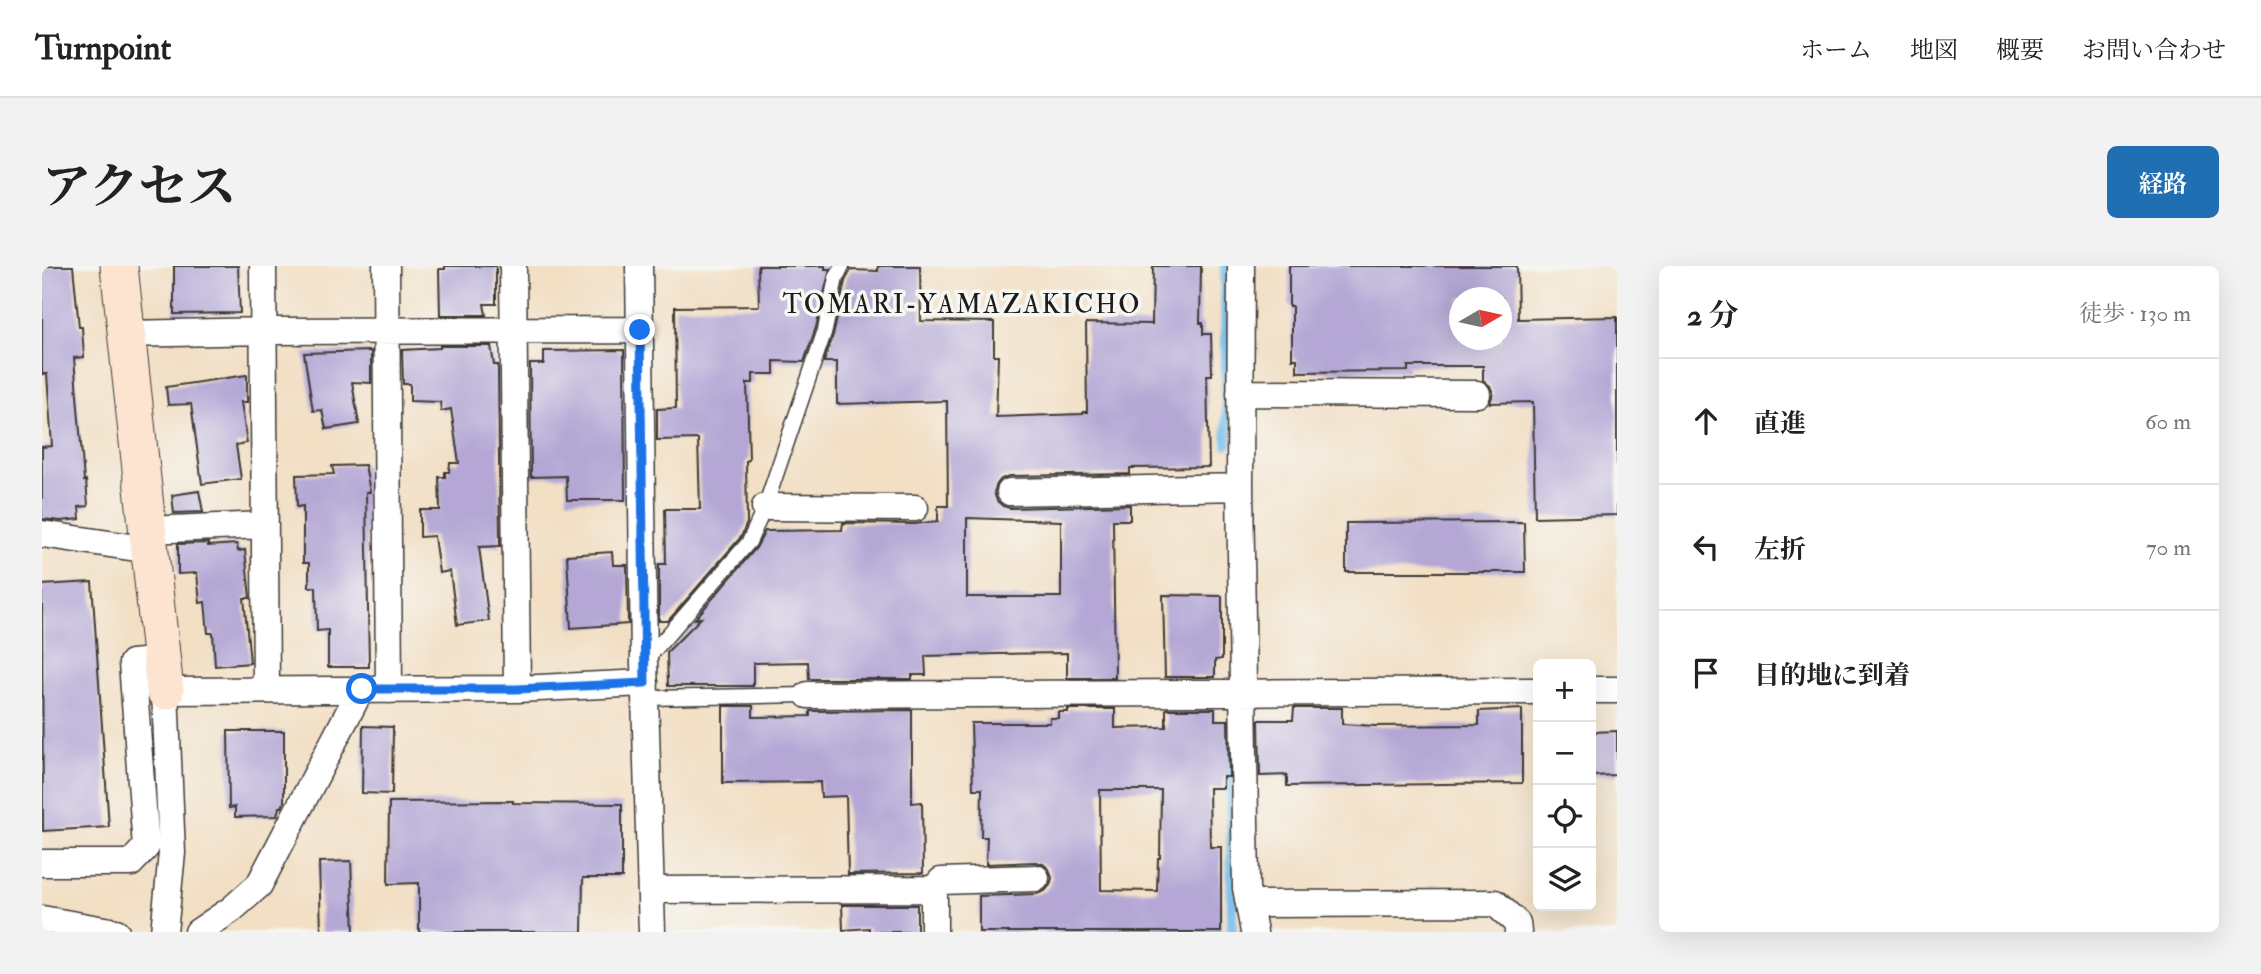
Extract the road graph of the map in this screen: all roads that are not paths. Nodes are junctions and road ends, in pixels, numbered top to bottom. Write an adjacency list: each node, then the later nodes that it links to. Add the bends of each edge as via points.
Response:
1 (119, 266): 12 (street)
2 (263, 266): 11 (street)
3 (387, 266): 9 (street)
4 (513, 266): 8 (street)
5 (639, 266): 10 (street)
6 (842, 266): 17 (lane)
7 (1241, 266): 13 (street)
8 (513, 329): 9 (street); 10 (street); 25 (street)
9 (387, 330): 11 (street); 27 (street)
10 (640, 330): 23 (street)
11 (264, 331): 12 (street); 19 (street)
12 (127, 334): 21 (street)
13 (1240, 393): 14 (street); 15 (street)
14 (1477, 394)
15 (1240, 487): 16 (street); 31 (street)
16 (1010, 492)
17 (765, 507): 18 (street); 23 (lane, via 749,542)
18 (915, 508)
19 (265, 525): 21 (street); 26 (street)
20 (42, 534): 21 (street)
21 (149, 540): 22 (street)
22 (164, 676): 26 (street); 33 (street, via 132,663 146,848 131,863); 40 (street, via 172,853)
23 (645, 681): 25 (street); 32 (lane); 36 (street)
24 (362, 689): 26 (street); 27 (street); 41 (street, via 259,885)
25 (517, 689): 27 (street)
26 (266, 690)
27 (389, 690)
28 (1596, 690): 29 (street)
29 (1617, 690)
30 (1533, 691): 31 (street)
31 (1234, 692): 32 (street); 37 (street)
32 (808, 695)
33 (42, 863)
34 (1036, 878): 35 (street, via 941,881)
35 (934, 889): 36 (street); 43 (street)
36 (651, 890): 42 (street)
37 (1250, 904): 44 (street); 45 (street, via 1495,903 1517,923)
38 (42, 919): 39 (street)
39 (116, 932)
40 (164, 932)
41 (198, 932)
42 (652, 932)
43 (934, 932)
44 (1254, 932)
45 (1518, 932)

